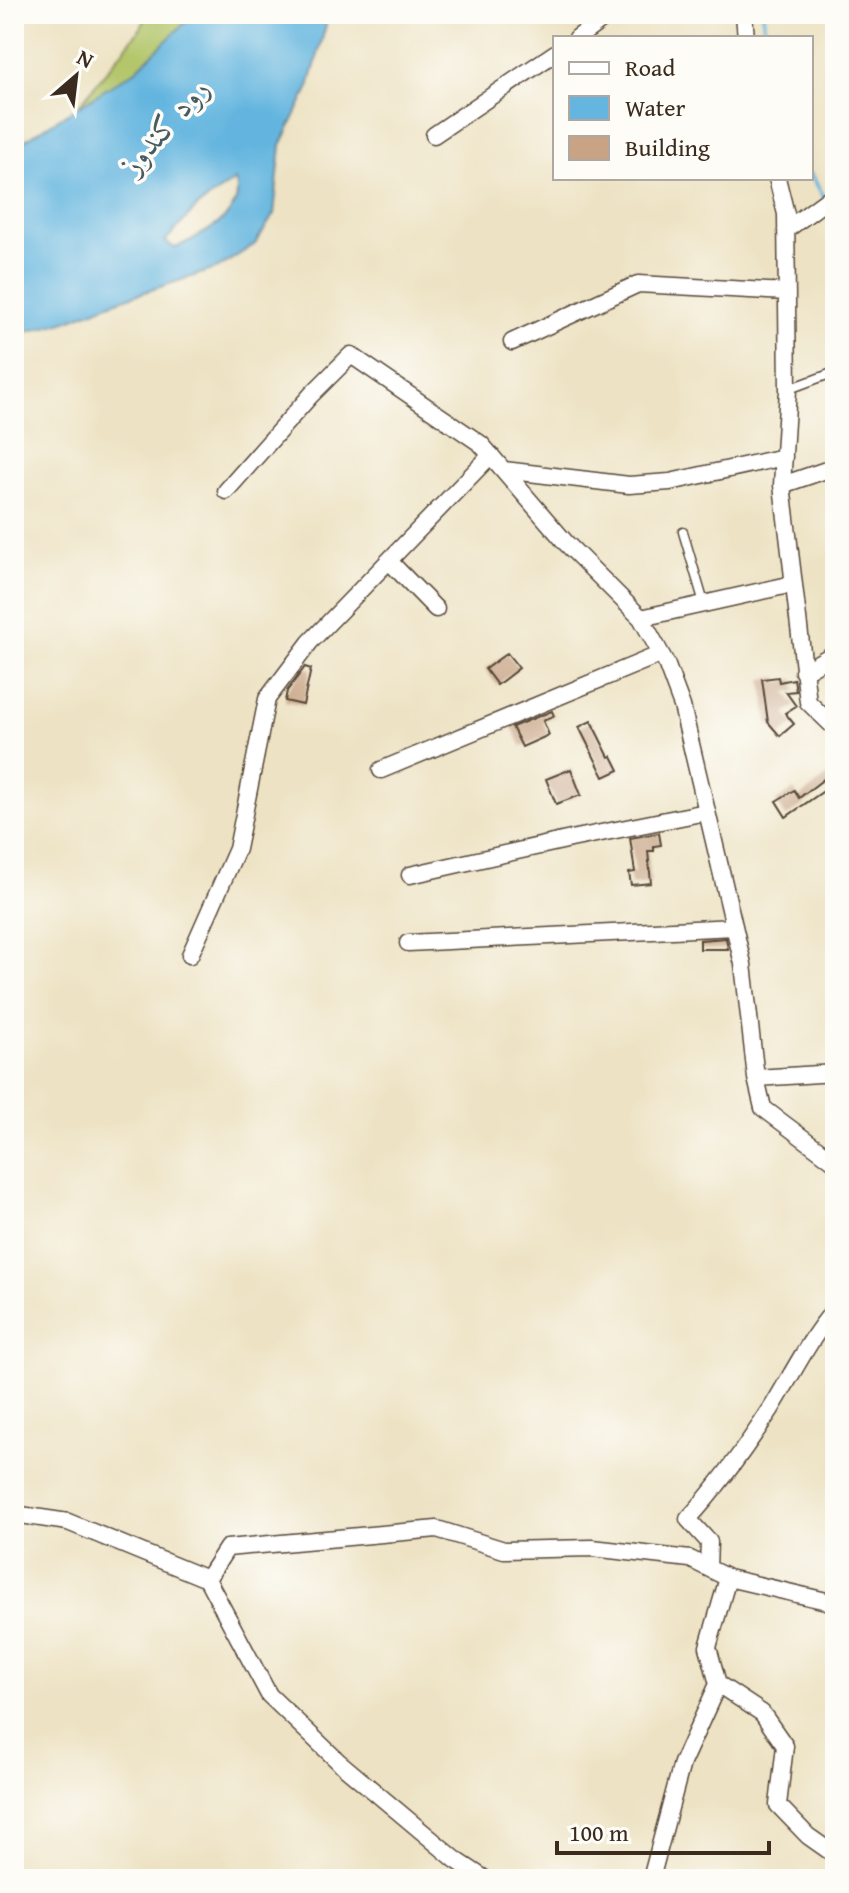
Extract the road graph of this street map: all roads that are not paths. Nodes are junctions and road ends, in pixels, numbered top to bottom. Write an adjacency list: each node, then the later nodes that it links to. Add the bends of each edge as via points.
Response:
1 (610, 14): 2 (street)
2 (580, 36)
3 (553, 54): 4 (street)
4 (434, 135)
5 (778, 180): 7 (street)
6 (834, 199): 7 (street)
7 (786, 230): 8 (street)
8 (787, 292): 9 (street, via 638,284); 11 (street)
9 (512, 342)
10 (835, 372): 11 (lane)
11 (788, 390): 13 (street)
12 (491, 455): 15 (street); 17 (street, via 351,355); 19 (street)
13 (784, 457): 15 (street, via 670,482 629,485); 16 (street)
14 (835, 467): 16 (street)
15 (504, 470): 23 (street, via 566,543)
16 (782, 485): 20 (street)
17 (226, 491)
18 (683, 532): 21 (lane)
19 (389, 561): 22 (street); 33 (street, via 310,642 267,699 237,849)
20 (793, 584): 21 (street); 26 (street)
21 (704, 603): 23 (street)
22 (436, 609)
23 (641, 618): 25 (street)
24 (835, 653): 26 (street)
25 (661, 654): 28 (street); 29 (street, via 682,706)
26 (803, 672): 27 (street, via 808,702)
27 (835, 728)
28 (381, 770)
29 (706, 812): 30 (street); 31 (street)
30 (410, 875)
31 (734, 927): 32 (street); 35 (street)
32 (408, 943)
33 (190, 955)
34 (835, 1073): 35 (street)
35 (756, 1078): 36 (street, via 763,1108)
36 (835, 1162)
37 (835, 1309): 39 (street, via 688,1519 709,1542)
38 (14, 1514): 41 (street, via 68,1522)
39 (708, 1568): 40 (street); 41 (street, via 690,1559 592,1548 504,1550 437,1529 227,1548)
40 (728, 1578): 42 (street); 43 (street, via 708,1647)
41 (207, 1579): 45 (street, via 269,1695 339,1762)
42 (835, 1603)
43 (718, 1684): 44 (street, via 762,1713 785,1746 778,1805); 46 (street, via 682,1763)
44 (835, 1855)
45 (485, 1879)
46 (651, 1879)

